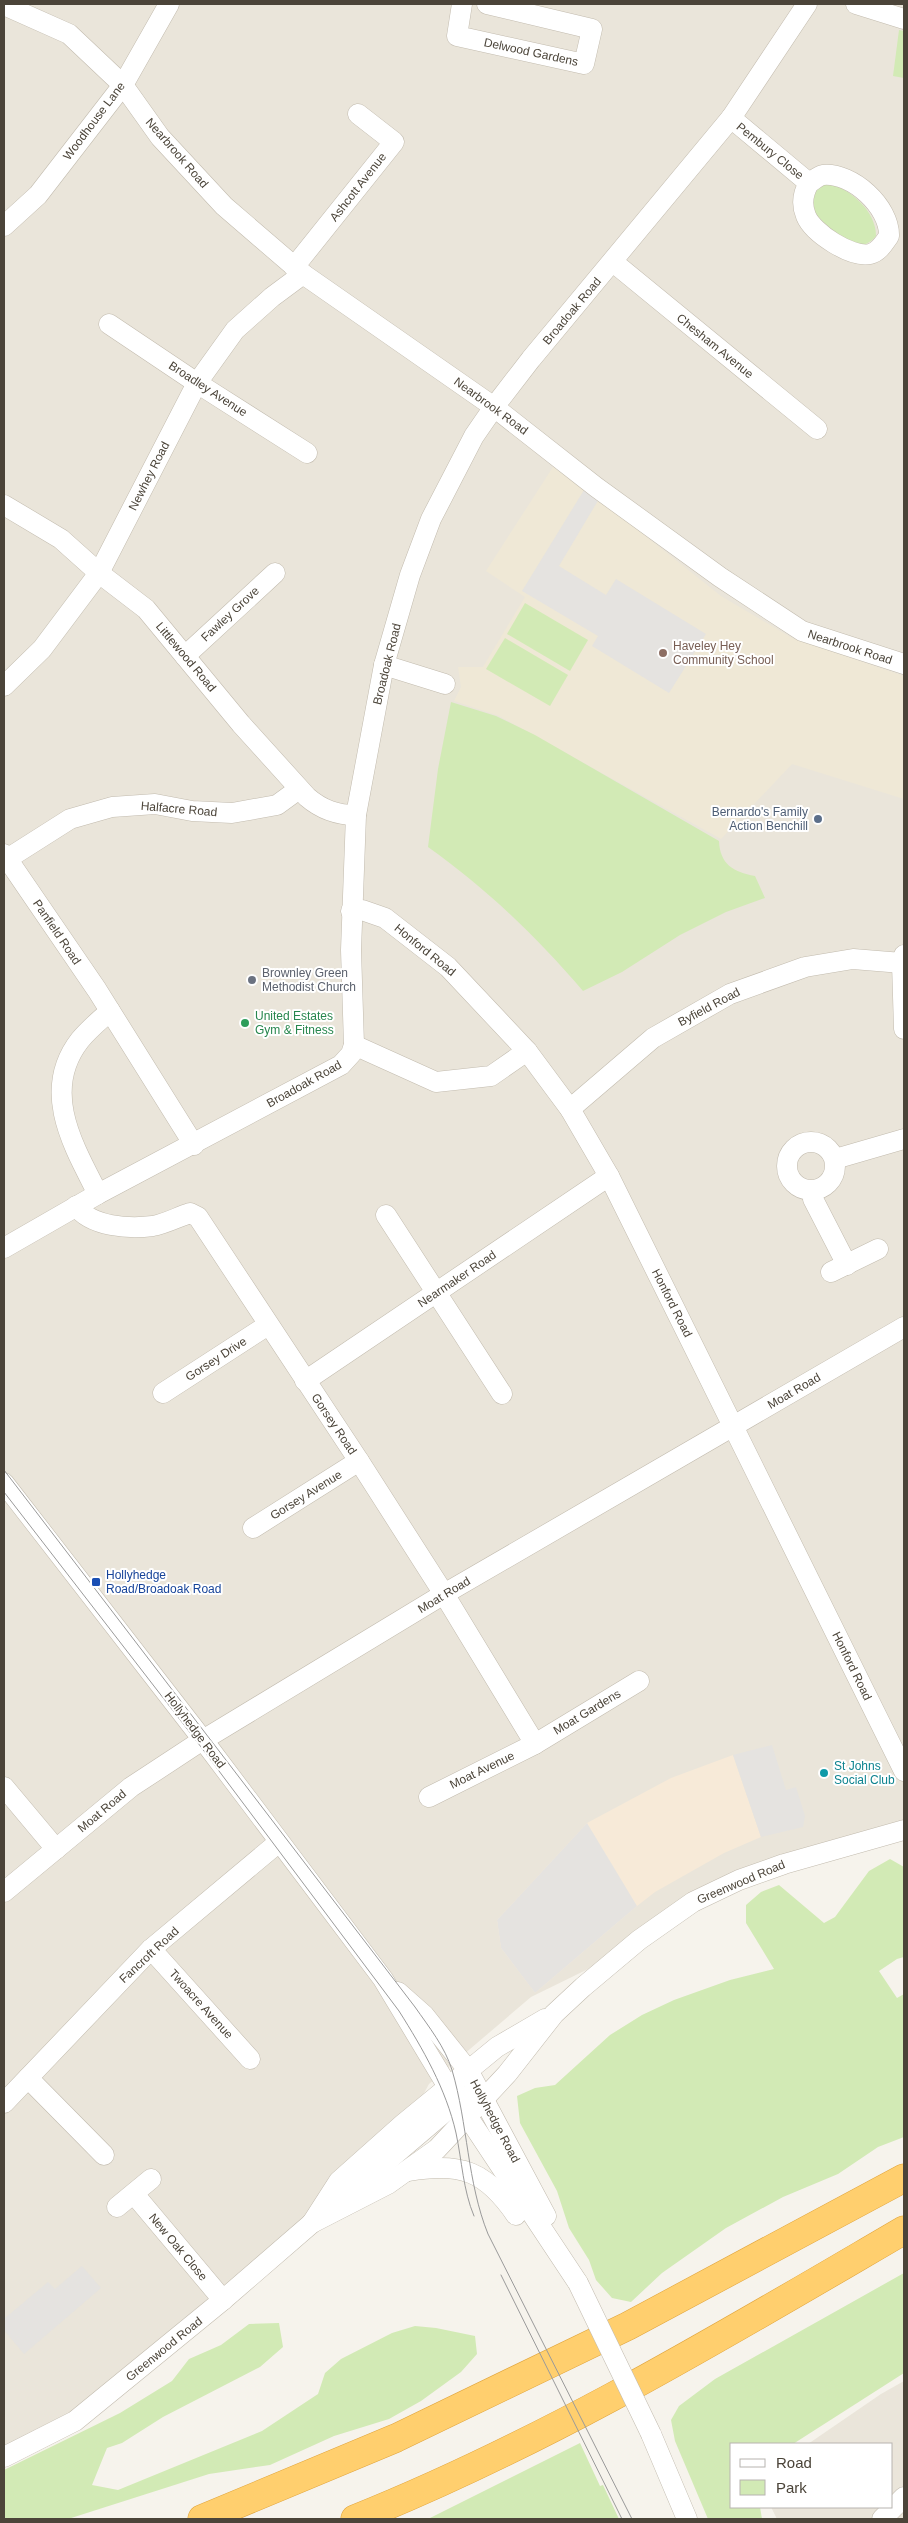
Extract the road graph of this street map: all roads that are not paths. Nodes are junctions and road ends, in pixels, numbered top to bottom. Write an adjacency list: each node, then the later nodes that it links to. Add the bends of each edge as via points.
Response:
1 (169, 4): 9 (street, Woodhouse Lane)
2 (462, 4): 7 (street, Delwood Gardens, via 457,36 584,64 592,29)
3 (487, 4): 7 (street, Delwood Gardens)
4 (807, 4): 11 (street, Broadoak Road)
5 (856, 4): 8 (street)
6 (4, 5): 9 (street, Nearbrook Road, via 69,34)
7 (529, 10)
8 (904, 18)
9 (123, 85): 13 (street, Woodhouse Lane, via 38,194); 15 (street, Nearbrook Road, via 160,137 224,206)
10 (358, 114): 15 (street, Ashcott Avenue, via 394,142)
11 (731, 118): 12 (street, Pembury Close); 14 (street, Broadoak Road)
12 (810, 183): 12 (street, Pembury Close, via 820,175 843,177 880,206 886,215 890,236 870,254 850,253 811,224 806,216 803,200)
13 (4, 226)
14 (613, 262): 18 (street, Broadoak Road); 19 (street, Chesham Avenue)
15 (298, 271): 17 (street, Newhey Road, via 235,330); 18 (street, Nearbrook Road)
16 (110, 324): 17 (street, Broadley Avenue)
17 (197, 383): 20 (street, Broadley Avenue); 22 (street, Newhey Road)
18 (494, 407): 25 (street, Nearbrook Road, via 720,577 802,631); 26 (street, Broadoak Road, via 474,436 431,519 410,575)
19 (817, 429)
20 (307, 453)
21 (4, 505): 22 (street, Littlewood Road, via 61,539)
22 (99, 573): 24 (street, Littlewood Road, via 146,609); 28 (street, Newhey Road, via 42,649)
23 (275, 573): 24 (street, Fawley Grove)
24 (185, 656): 29 (street, Littlewood Road)
25 (904, 664)
26 (384, 666): 27 (street); 30 (street, Broadoak Road)
27 (445, 684)
28 (4, 686)
29 (300, 789): 30 (street, Littlewood Road, via 317,806 330,812); 31 (street, Halfacre Road, via 277,804 232,813 192,811 156,804 112,807 70,819)
30 (356, 815): 32 (street, Broadoak Road)
31 (5, 856): 34 (street, Panfield Road)
32 (351, 911): 36 (street, Broadoak Road); 37 (street, Honford Road, via 362,910 385,918 448,967)
33 (903, 959): 35 (street); 38 (street, Byfield Road, via 853,959 804,967 730,994 653,1038)
34 (110, 1011): 40 (street, Panfield Road); 44 (street, via 79,1041 64,1071 61,1099 66,1127)
35 (904, 1029)
36 (354, 1045): 37 (street, via 436,1082 490,1076); 40 (street, Broadoak Road, via 341,1065)
37 (527, 1050): 38 (street, Honford Road)
38 (570, 1109): 42 (street, Honford Road)
39 (904, 1139): 41 (street)
40 (194, 1145): 44 (street, Broadoak Road)
41 (835, 1159): 43 (street, via 833,1177 822,1188); 43 (street, via 828,1148 814,1141 799,1144 792,1150 786,1165 792,1181 798,1187)
42 (609, 1176): 49 (street, Nearmaker Road); 55 (street, Honford Road)
43 (814, 1190): 48 (street, via 813,1199 839,1268)
44 (98, 1194): 45 (street, Broadoak Road)
45 (76, 1206): 47 (street, Broadoak Road); 50 (street, Gorsey Road, via 88,1217 126,1226 154,1226 190,1213 198,1217)
46 (386, 1216): 49 (street)
47 (4, 1248)
48 (878, 1249)
49 (436, 1292): 52 (street, Nearmaker Road); 54 (street)
50 (268, 1325): 52 (street, Gorsey Road); 53 (street, Gorsey Drive)
51 (904, 1327): 55 (street, Moat Road)
52 (305, 1381): 56 (street, Gorsey Road)
53 (163, 1393)
54 (502, 1394)
55 (733, 1426): 59 (street, Moat Road); 63 (street, Honford Road)
56 (359, 1461): 58 (street, Gorsey Avenue); 59 (street, Gorsey Road)
57 (4, 1483): 61 (street, Hollyhedge Road)
58 (253, 1528)
59 (444, 1594): 61 (street, Moat Road); 62 (street, Gorsey Road)
60 (640, 1681): 62 (street, Moat Gardens)
61 (203, 1740): 67 (street, Hollyhedge Road); 68 (street, Moat Road, via 131,1787)
62 (535, 1744): 65 (street, Moat Avenue)
63 (904, 1771)
64 (4, 1787): 68 (street)
65 (429, 1796)
66 (904, 1830): 72 (street, Greenwood Road, via 784,1864 739,1880 693,1902 640,1940)
67 (279, 1842): 70 (street, Fancroft Road); 71 (street, Hollyhedge Road)
68 (56, 1850): 69 (street, Moat Road)
69 (4, 1892)
70 (151, 1949): 73 (street, Twoacre Avenue); 75 (street, Fancroft Road)
71 (383, 1979): 74 (street, Hollyhedge Road, via 424,2016); 77 (street, Hollyhedge Road)
72 (554, 2014): 74 (street, Greenwood Road, via 497,2047); 76 (street, Greenwood Road)
73 (250, 2059)
74 (468, 2070): 76 (street, Hollyhedge Road); 77 (street, Greenwood Road)
75 (28, 2078): 78 (street, Fancroft Road); 79 (street)
76 (484, 2099): 77 (street, Greenwood Road); 87 (street, Hollyhedge Road, via 540,2202)
77 (458, 2102): 80 (street, Greenwood Road, via 442,2144); 85 (street); 87 (street, Hollyhedge Road)
78 (4, 2103)
79 (104, 2155)
80 (409, 2171): 85 (street, Greenwood Road); 87 (street, via 431,2167 462,2170 486,2180 501,2193 548,2261)
81 (904, 2178): 91 (highway, via 619,2330 396,2438)
82 (151, 2179): 83 (street)
83 (134, 2194): 84 (street); 88 (street, New Oak Close)
84 (117, 2207)
85 (312, 2223): 88 (street, Greenwood Road)
86 (904, 2230): 92 (highway, via 653,2376 425,2491)
87 (578, 2283): 93 (street, Hollyhedge Road, bridge, via 651,2434)
88 (223, 2300): 89 (street, Greenwood Road, via 75,2420)
89 (4, 2457)
90 (904, 2497): 94 (street)
91 (202, 2519)
92 (355, 2519)
93 (687, 2519)
94 (882, 2519)

